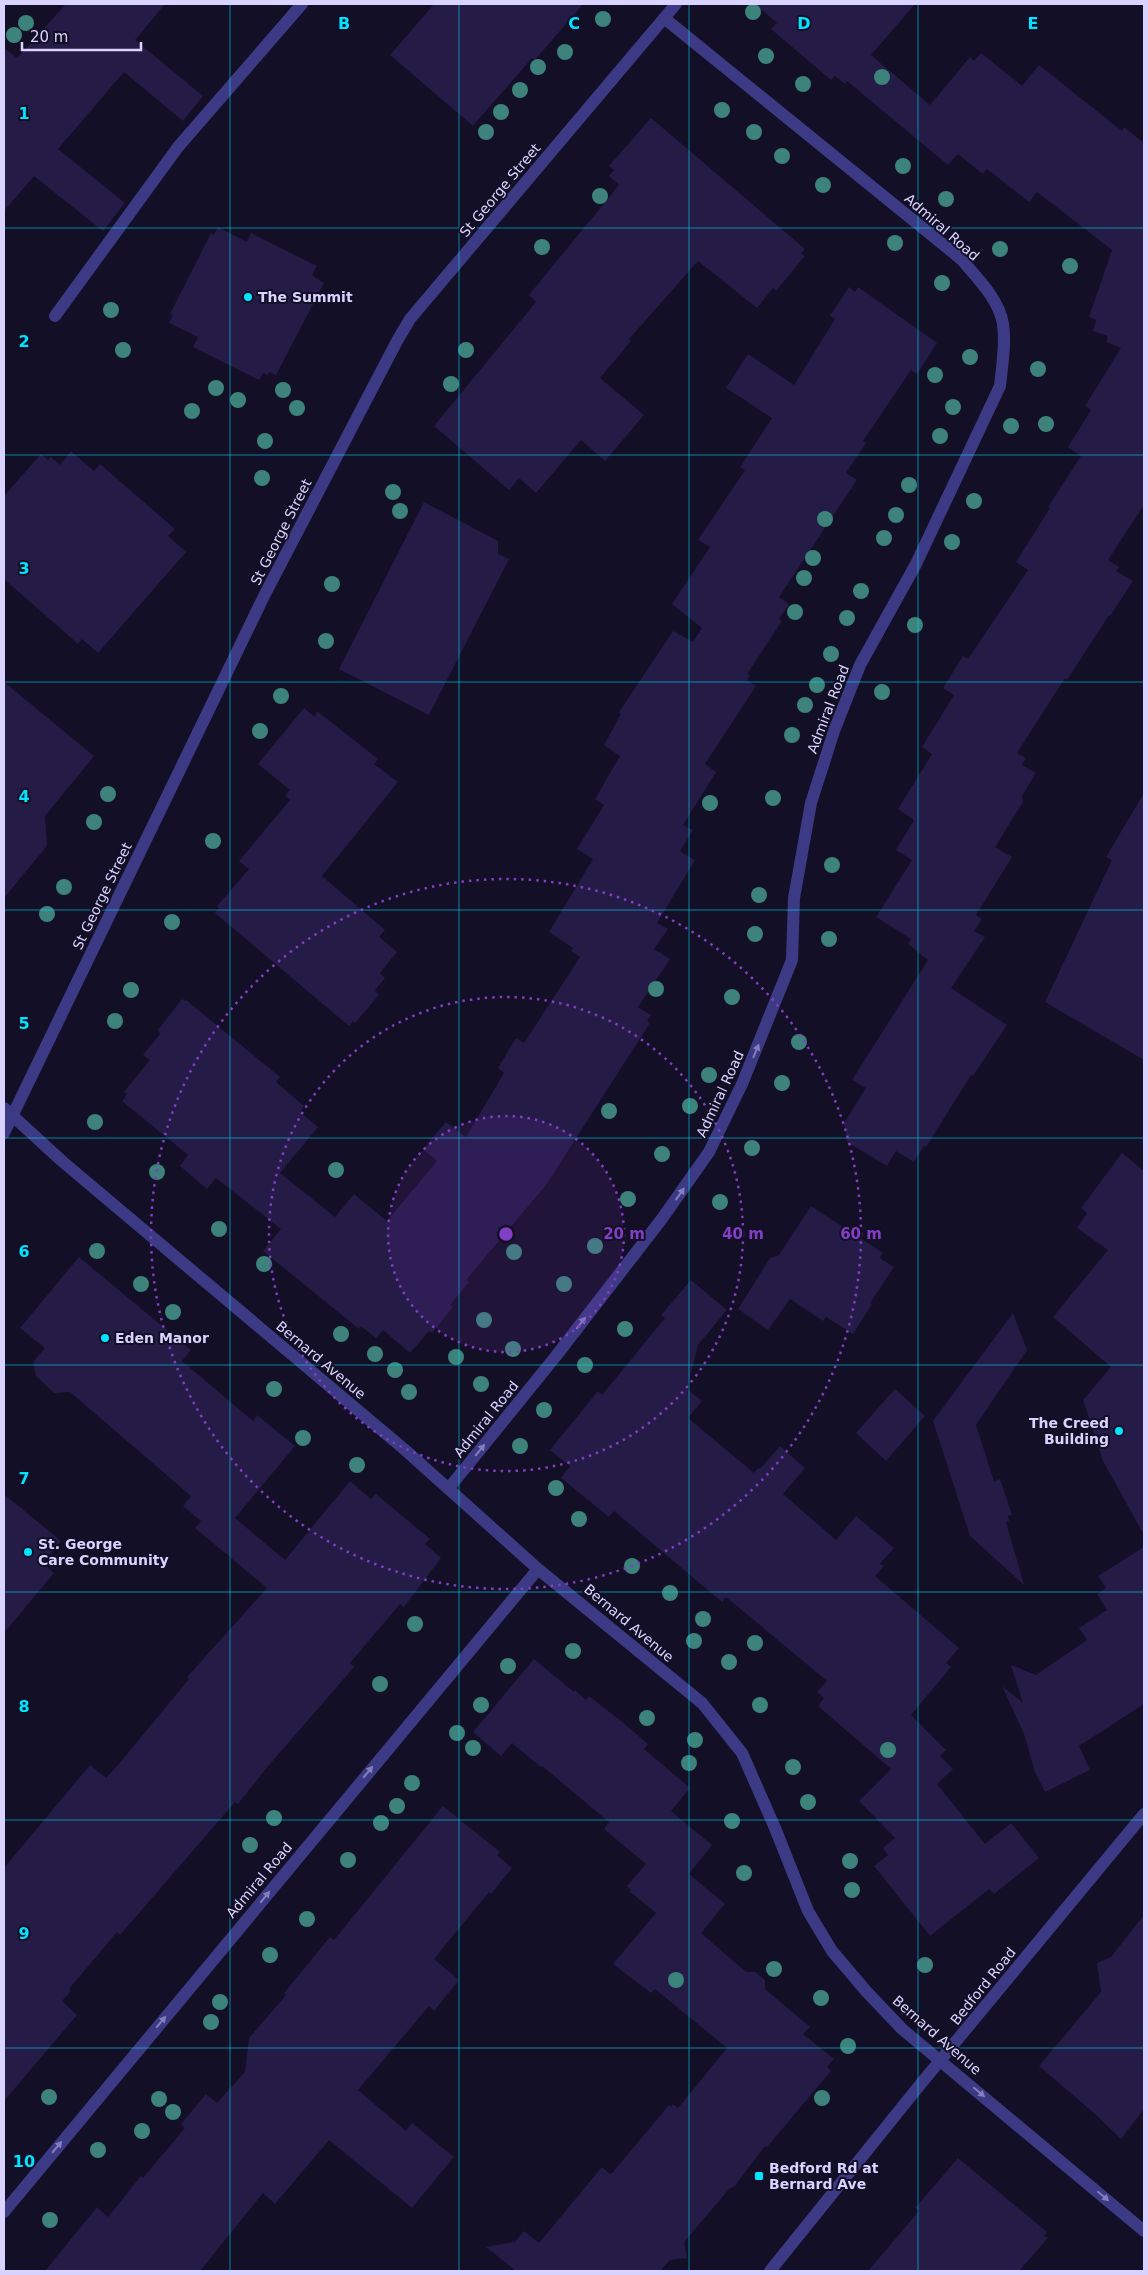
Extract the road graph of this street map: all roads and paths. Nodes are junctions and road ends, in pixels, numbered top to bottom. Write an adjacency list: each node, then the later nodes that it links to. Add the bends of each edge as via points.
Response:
1 (302, 4): 4 (street, via 178,147)
2 (676, 4): 3 (street, St George Street)
3 (664, 18): 5 (street, St George Street, via 410,319 396,341); 7 (street, Admiral Road, one-way to 3, via 556,1356 710,1152 742,1084 792,960 794,898 812,803 834,731 860,665 916,564 1000,386 1003,323 994,300 961,259)
4 (54, 316)
5 (8, 1111): 6 (street, St George Street); 7 (street, Bernard Avenue, via 63,1162)
6 (4, 1132)
7 (450, 1488): 8 (street, Bernard Avenue)
8 (538, 1568): 10 (street, Bernard Avenue, via 702,1703 722,1726 742,1753 808,1911 832,1951 902,2029); 11 (street, Admiral Road, one-way to 8)
9 (1144, 1814): 10 (street, Bedford Road)
10 (942, 2060): 12 (street, Bernard Avenue, one-way to 12); 13 (street, Bedford Road)
11 (4, 2212)
12 (1144, 2231)
13 (770, 2271)

